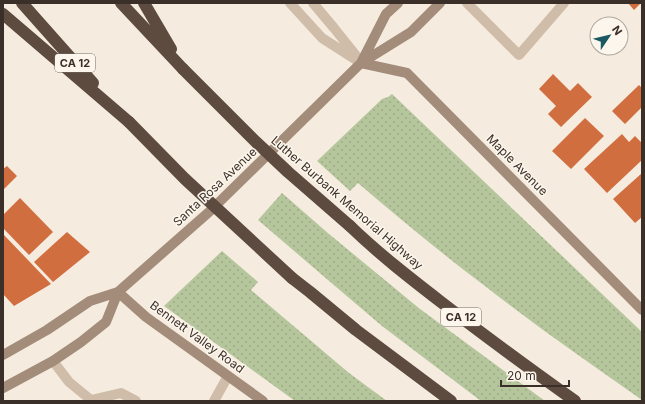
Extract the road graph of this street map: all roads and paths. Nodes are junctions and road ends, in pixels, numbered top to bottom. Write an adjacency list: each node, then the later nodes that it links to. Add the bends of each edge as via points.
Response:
1 (22, 3): 13 (highway, CA 12)
2 (121, 3): 12 (highway, Luther Burbank Memorial Highway / CA 12)
3 (144, 3): 12 (highway)
4 (290, 3): 11 (street, via 322,38)
5 (313, 3): 11 (street)
6 (398, 3): 11 (main road, Santa Rosa Avenue, via 386,14)
7 (440, 3): 11 (main road, Santa Rosa Avenue, via 411,32)
8 (467, 3): 9 (street, via 519,54)
9 (564, 3)
10 (3, 14): 13 (highway)
11 (361, 63): 14 (main road, Santa Rosa Avenue, via 209,212); 15 (main road, Maple Avenue, via 407,72)
12 (183, 69): 24 (highway, Luther Burbank Memorial Highway / CA 12, bridge, via 288,172 392,264)
13 (129, 122): 23 (highway, CA 12, bridge, via 185,179 292,278)
14 (118, 292): 16 (main road, Santa Rosa Avenue, via 90,300 48,330); 17 (main road, Santa Rosa Avenue, via 106,322); 18 (main road, Bennett Valley Road, via 146,317)
15 (642, 310)
16 (3, 354)
17 (53, 361): 19 (main road, Santa Rosa Avenue); 20 (street, via 69,382 91,400 121,392)
18 (228, 376): 21 (street); 22 (main road, Bennett Valley Road)
19 (3, 388)
20 (136, 401)
21 (214, 401)
22 (263, 401)
23 (451, 401)
24 (576, 401)

